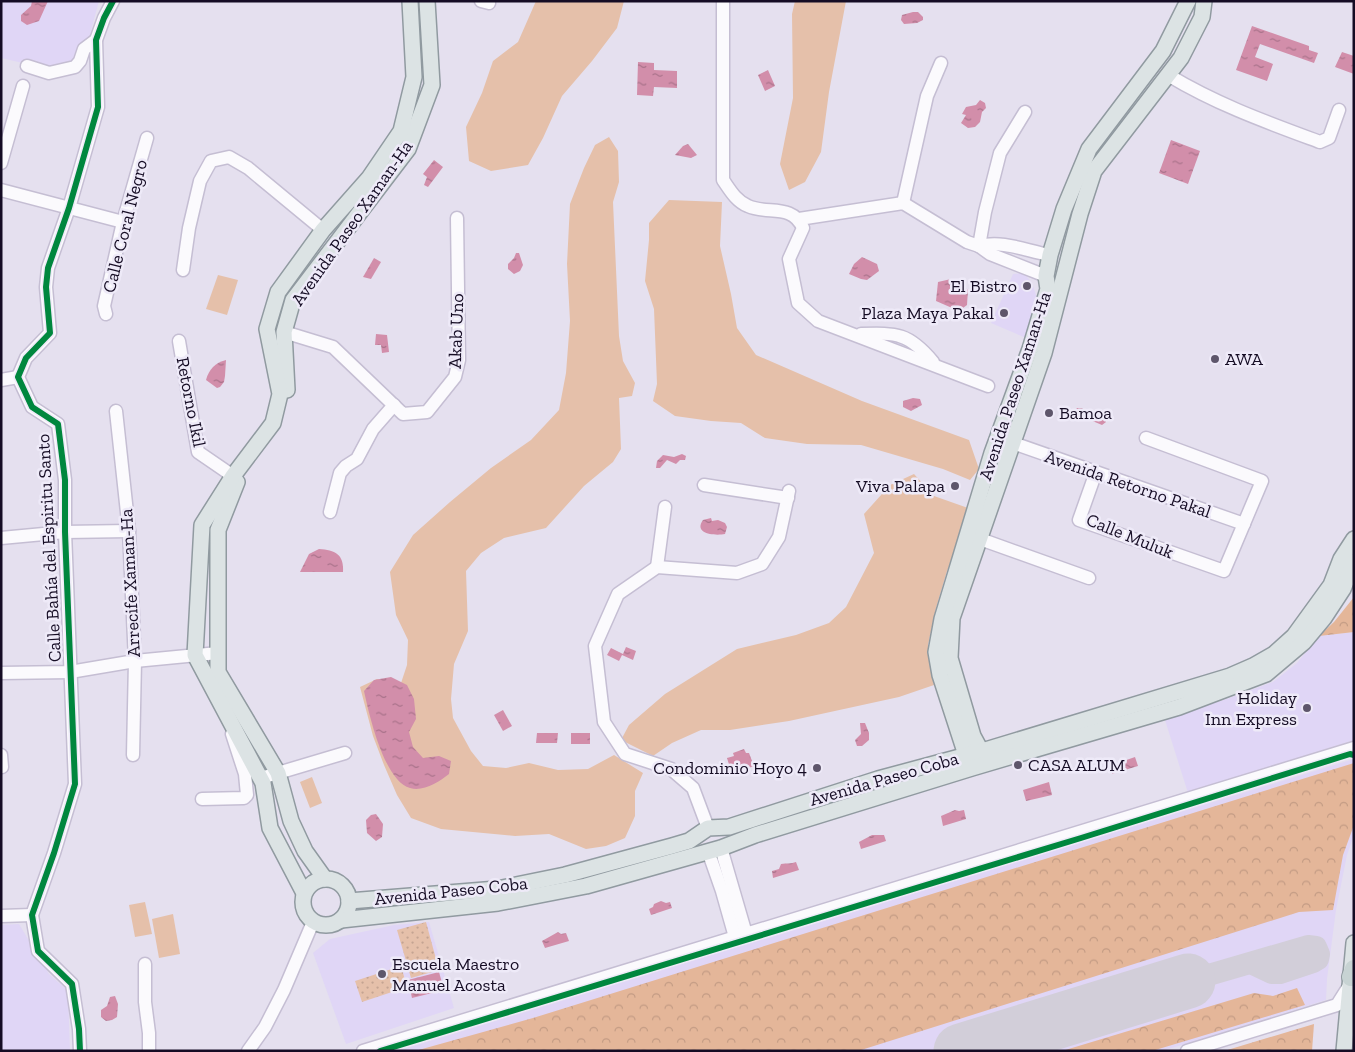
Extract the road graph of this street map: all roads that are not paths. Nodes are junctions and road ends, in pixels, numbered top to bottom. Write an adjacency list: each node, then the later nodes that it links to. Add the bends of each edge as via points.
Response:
1 (113, 1): 7 (street)
2 (723, 1): 24 (street, via 723,180 735,197 748,206 791,213)
3 (1188, 1): 21 (main road, Avenida Paseo Xaman-Ha, via 1163,51 1089,149)
4 (1204, 1): 10 (main road, Avenida Paseo Xaman-Ha, via 1202,17 1181,58)
5 (427, 3): 6 (main road); 19 (main road, Avenida Paseo Xaman-Ha, via 432,86 408,149)
6 (410, 4): 17 (main road, Avenida Paseo Xaman-Ha, via 414,77 400,131 369,178)
7 (96, 40): 9 (street, via 84,49 75,67 49,73); 20 (street, via 98,107)
8 (941, 63): 18 (street, via 927,96)
9 (27, 66)
10 (1168, 75): 12 (street, via 1236,111 1320,142 1328,138); 22 (main road, Avenida Paseo Xaman-Ha, via 1094,171)
11 (23, 86): 15 (street)
12 (1339, 110)
13 (1025, 112): 27 (street, via 1000,153)
14 (147, 138): 25 (street, Calle Coral Negro)
15 (1, 163)
16 (1, 190): 20 (street)
17 (352, 197): 19 (main road); 26 (main road, Avenida Paseo Xaman-Ha)
18 (903, 203): 24 (street); 27 (street)
19 (365, 206): 30 (main road, Avenida Paseo Xaman-Ha)
20 (69, 208): 25 (street); 36 (street, via 48,268 46,287 50,333 26,358)
21 (1064, 209): 22 (main road); 28 (main road, Avenida Paseo Xaman-Ha)
22 (1080, 214): 42 (main road, Avenida Paseo Xaman-Ha, via 1044,353)
23 (457, 218): 39 (street, Akab Uno, via 458,360 455,377 427,412 404,414)
24 (799, 219): 38 (street, via 803,228 789,260 798,303 818,321)
25 (123, 222): 33 (street, Calle Coral Negro, via 104,306)
26 (323, 230): 29 (main road, Avenida Paseo Xaman-Ha); 31 (street, via 248,168 229,157 211,160 200,182)
27 (979, 246): 28 (street, via 1006,244); 32 (street, via 990,254)
28 (1050, 255): 32 (main road, Avenida Paseo Xaman-Ha)
29 (303, 258): 30 (main road); 44 (main road, Avenida Paseo Xaman-Ha, via 278,292 268,328 280,394 273,423)
30 (317, 268): 34 (main road, Avenida Paseo Xaman-Ha, via 293,300)
31 (183, 270)
32 (1046, 276): 68 (main road, Avenida Paseo Xaman-Ha, via 1048,289 992,453 942,619 936,652 940,675)
33 (106, 314)
34 (284, 332): 39 (street, Akab Uno, via 333,347); 58 (main road, Avenida Paseo Xaman-Ha, via 288,397 283,421 239,479 218,530)
35 (179, 341): 44 (street, Retorno Ikil, via 198,452)
36 (18, 377): 37 (street); 50 (street, Calle Bahía del Espiritu Santo, via 32,406 58,424 65,480)
37 (1, 380)
38 (988, 386)
39 (394, 405): 47 (street, via 373,429 357,459 340,473)
40 (116, 411): 49 (street, Arrecife Xaman-Ha)
41 (1146, 438): 48 (street, via 1262,481)
42 (1013, 443): 43 (street, Avenida Retorno Pakal); 53 (main road, Avenida Paseo Xaman-Ha)
43 (1096, 472): 48 (street, Avenida Retorno Pakal); 48 (street, Calle Muluk, via 1080,520 1224,571)
44 (233, 476): 59 (main road, Avenida Paseo Xaman-Ha, via 202,525)
45 (704, 484): 55 (street, via 788,495 779,537 762,564 737,573)
46 (665, 507): 55 (street)
47 (330, 512)
48 (1244, 524)
49 (129, 531): 50 (street); 60 (street, Arrecife Xaman-Ha)
50 (65, 532): 51 (street); 61 (street, Calle Bahía del Espiritu Santo)
51 (1, 538)
52 (1354, 538): 57 (main road, Avenida Paseo Coba, via 1341,559)
53 (980, 539): 56 (street); 67 (main road, Avenida Paseo Xaman-Ha, via 952,618 950,658 973,736)
54 (1354, 562): 57 (main road, Avenida Paseo Coba, via 1343,590)
55 (657, 567): 73 (street, via 618,594 595,646 604,722 625,754 671,769 694,788)
56 (1089, 578)
57 (1320, 612): 67 (main road, Avenida Paseo Coba, via 1274,654 1253,666)
58 (218, 653): 59 (street); 69 (main road, Avenida Paseo Xaman-Ha, via 218,672)
59 (195, 655): 60 (street); 63 (main road)
60 (135, 660): 61 (street); 66 (street, Arrecife Xaman-Ha)
61 (70, 672): 62 (street); 80 (street, Calle Bahía del Espiritu Santo, via 75,784)
62 (1, 673)
63 (223, 708): 70 (main road); 71 (street, via 245,774 247,795 244,798)
64 (1354, 748): 84 (street)
65 (345, 753): 69 (street)
66 (133, 755)
67 (985, 758): 68 (main road, Avenida Paseo Coba)
68 (969, 761): 72 (main road, Avenida Paseo Coba, via 878,779); 74 (main road, Avenida Paseo Coba)
69 (278, 773): 70 (street); 77 (main road, Avenida Paseo Xaman-Ha, via 291,821 305,851)
70 (260, 778): 78 (main road, via 270,828)
71 (202, 799)
72 (750, 820): 73 (main road, Avenida Paseo Coba, via 729,827); 74 (main road)
73 (708, 828): 76 (main road, Avenida Paseo Coba)
74 (755, 835): 75 (main road, Avenida Paseo Coba)
75 (715, 849): 76 (main road, Avenida Paseo Coba); 84 (street)
76 (674, 853): 79 (main road, Avenida Paseo Coba, via 497,889); 82 (main road, Avenida Paseo Coba, via 586,886 498,903)
77 (325, 879): 78 (main road, via 313,883); 79 (main road, via 342,886)
78 (304, 893): 83 (main road, via 302,906)
79 (349, 901): 82 (main road)
80 (32, 915): 81 (street); 88 (street, Calle Bahía del Espiritu Santo, via 38,951 72,984)
81 (1, 916)
82 (341, 920): 83 (main road, via 327,926)
83 (316, 923): 90 (street, via 265,1027); 91 (street, via 288,1002)
84 (740, 936): 92 (street)
85 (1354, 943): 87 (main road, via 1350,966)
86 (145, 964): 89 (street)
87 (1352, 977): 93 (street, via 1337,1005); 94 (main road)
88 (80, 1051)
89 (150, 1051)
90 (248, 1051)
91 (256, 1051)
92 (363, 1051)
93 (1187, 1051)
94 (1344, 1051)

